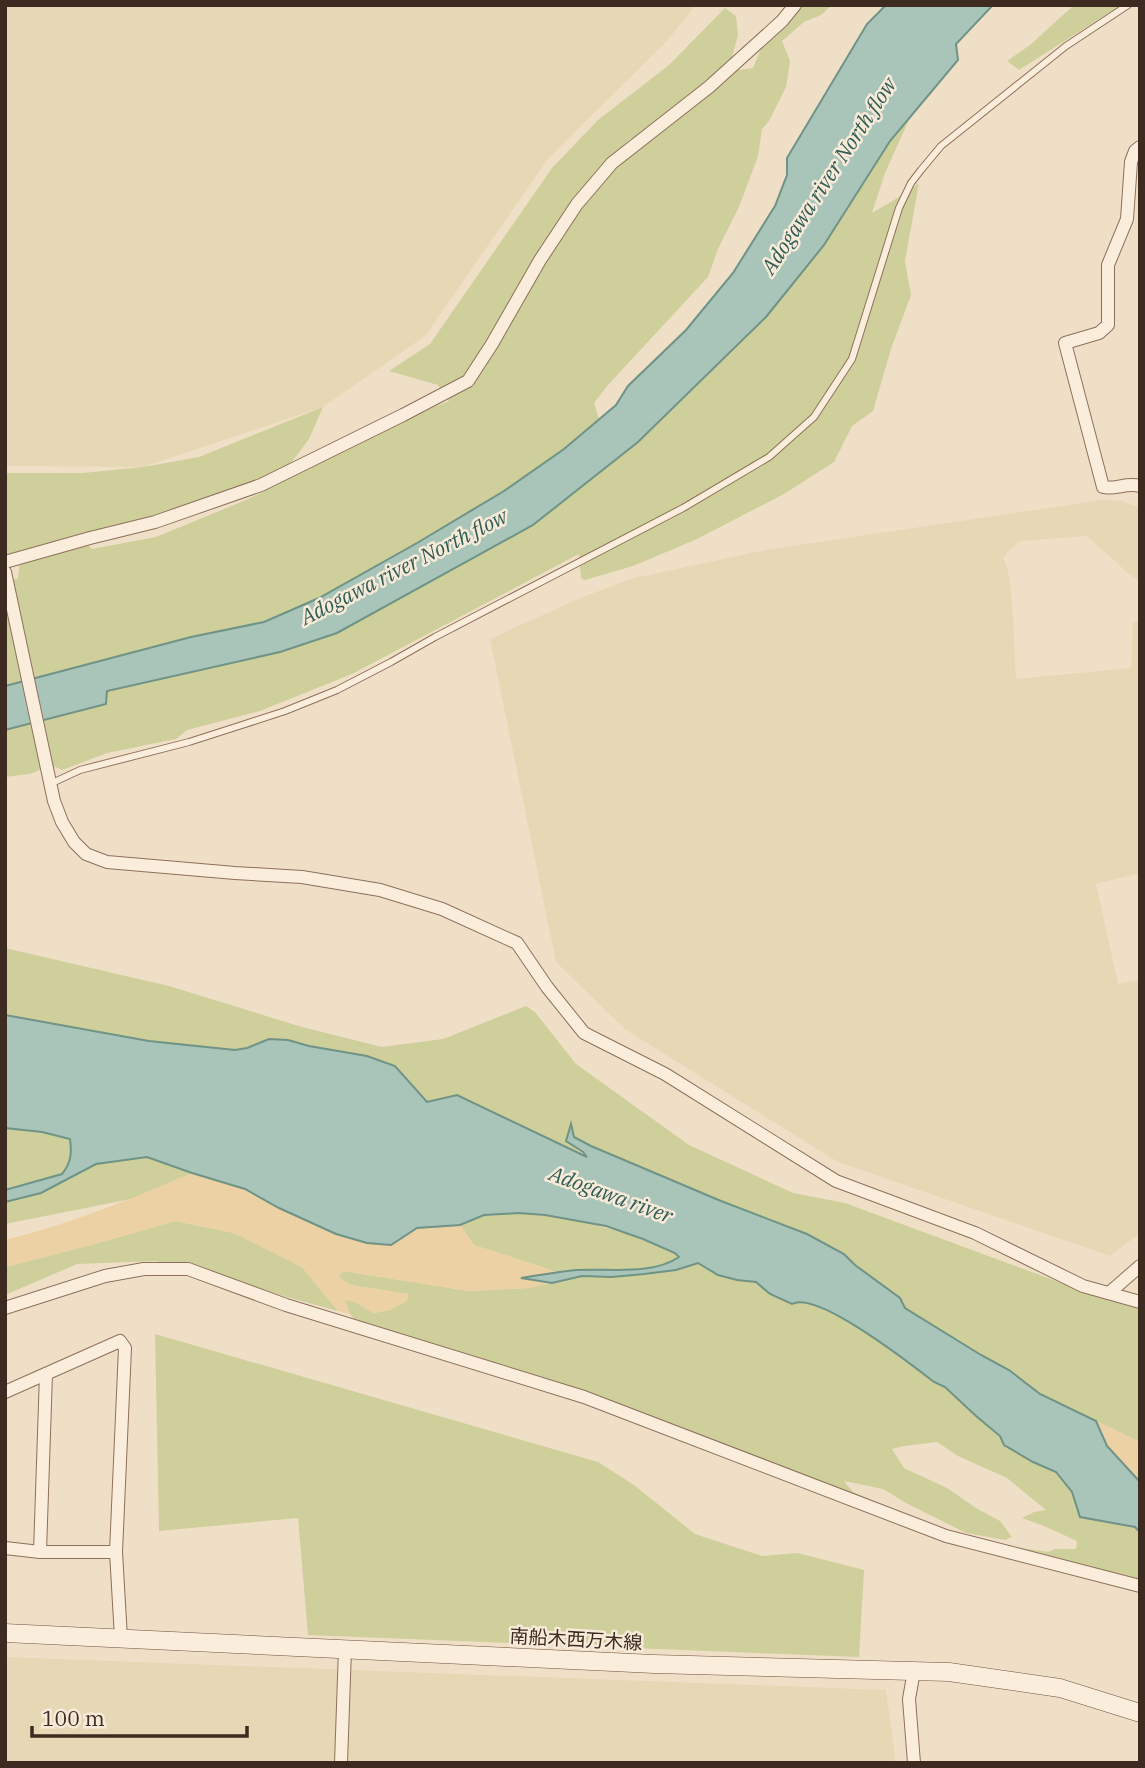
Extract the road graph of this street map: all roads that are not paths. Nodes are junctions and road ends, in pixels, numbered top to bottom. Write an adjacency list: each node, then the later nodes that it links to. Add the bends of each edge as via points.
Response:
1 (795, 5): 5 (street, via 709,87 612,163 576,204 468,381 261,485 155,522)
2 (1128, 5): 7 (lane, via 1066,46 941,146 921,170 899,208 852,359 814,417 769,457 683,508 337,690 242,726 80,770)
3 (1140, 147): 4 (street, via 1131,162 1127,219 1108,265 1108,326 1065,342 1103,487)
4 (1140, 486)
5 (5, 562)
6 (6, 574): 7 (street)
7 (50, 784): 9 (street, via 74,842 86,854 107,862 302,877 380,890 442,909 517,943 584,1033 665,1074 836,1181 975,1233 1083,1286)
8 (1140, 1266): 9 (street)
9 (1109, 1293): 10 (street)
10 (1140, 1302)
11 (5, 1308): 17 (street, via 105,1276 144,1269 188,1269 286,1305 584,1397 946,1536)
12 (46, 1374): 13 (street); 15 (street); 16 (street, via 120,1341 125,1348)
13 (5, 1392)
14 (5, 1548): 15 (street)
15 (40, 1552): 16 (street)
16 (116, 1552): 19 (street)
17 (1140, 1586)
18 (5, 1633): 19 (main road, 南船木西万木線)
19 (121, 1638): 20 (main road, 南船木西万木線)
20 (345, 1649): 21 (main road, 南船木西万木線); 23 (street)
21 (914, 1671): 22 (main road, 南船木西万木線, via 1060,1688); 24 (street, via 909,1699)
22 (1140, 1713)
23 (341, 1763)
24 (914, 1763)

